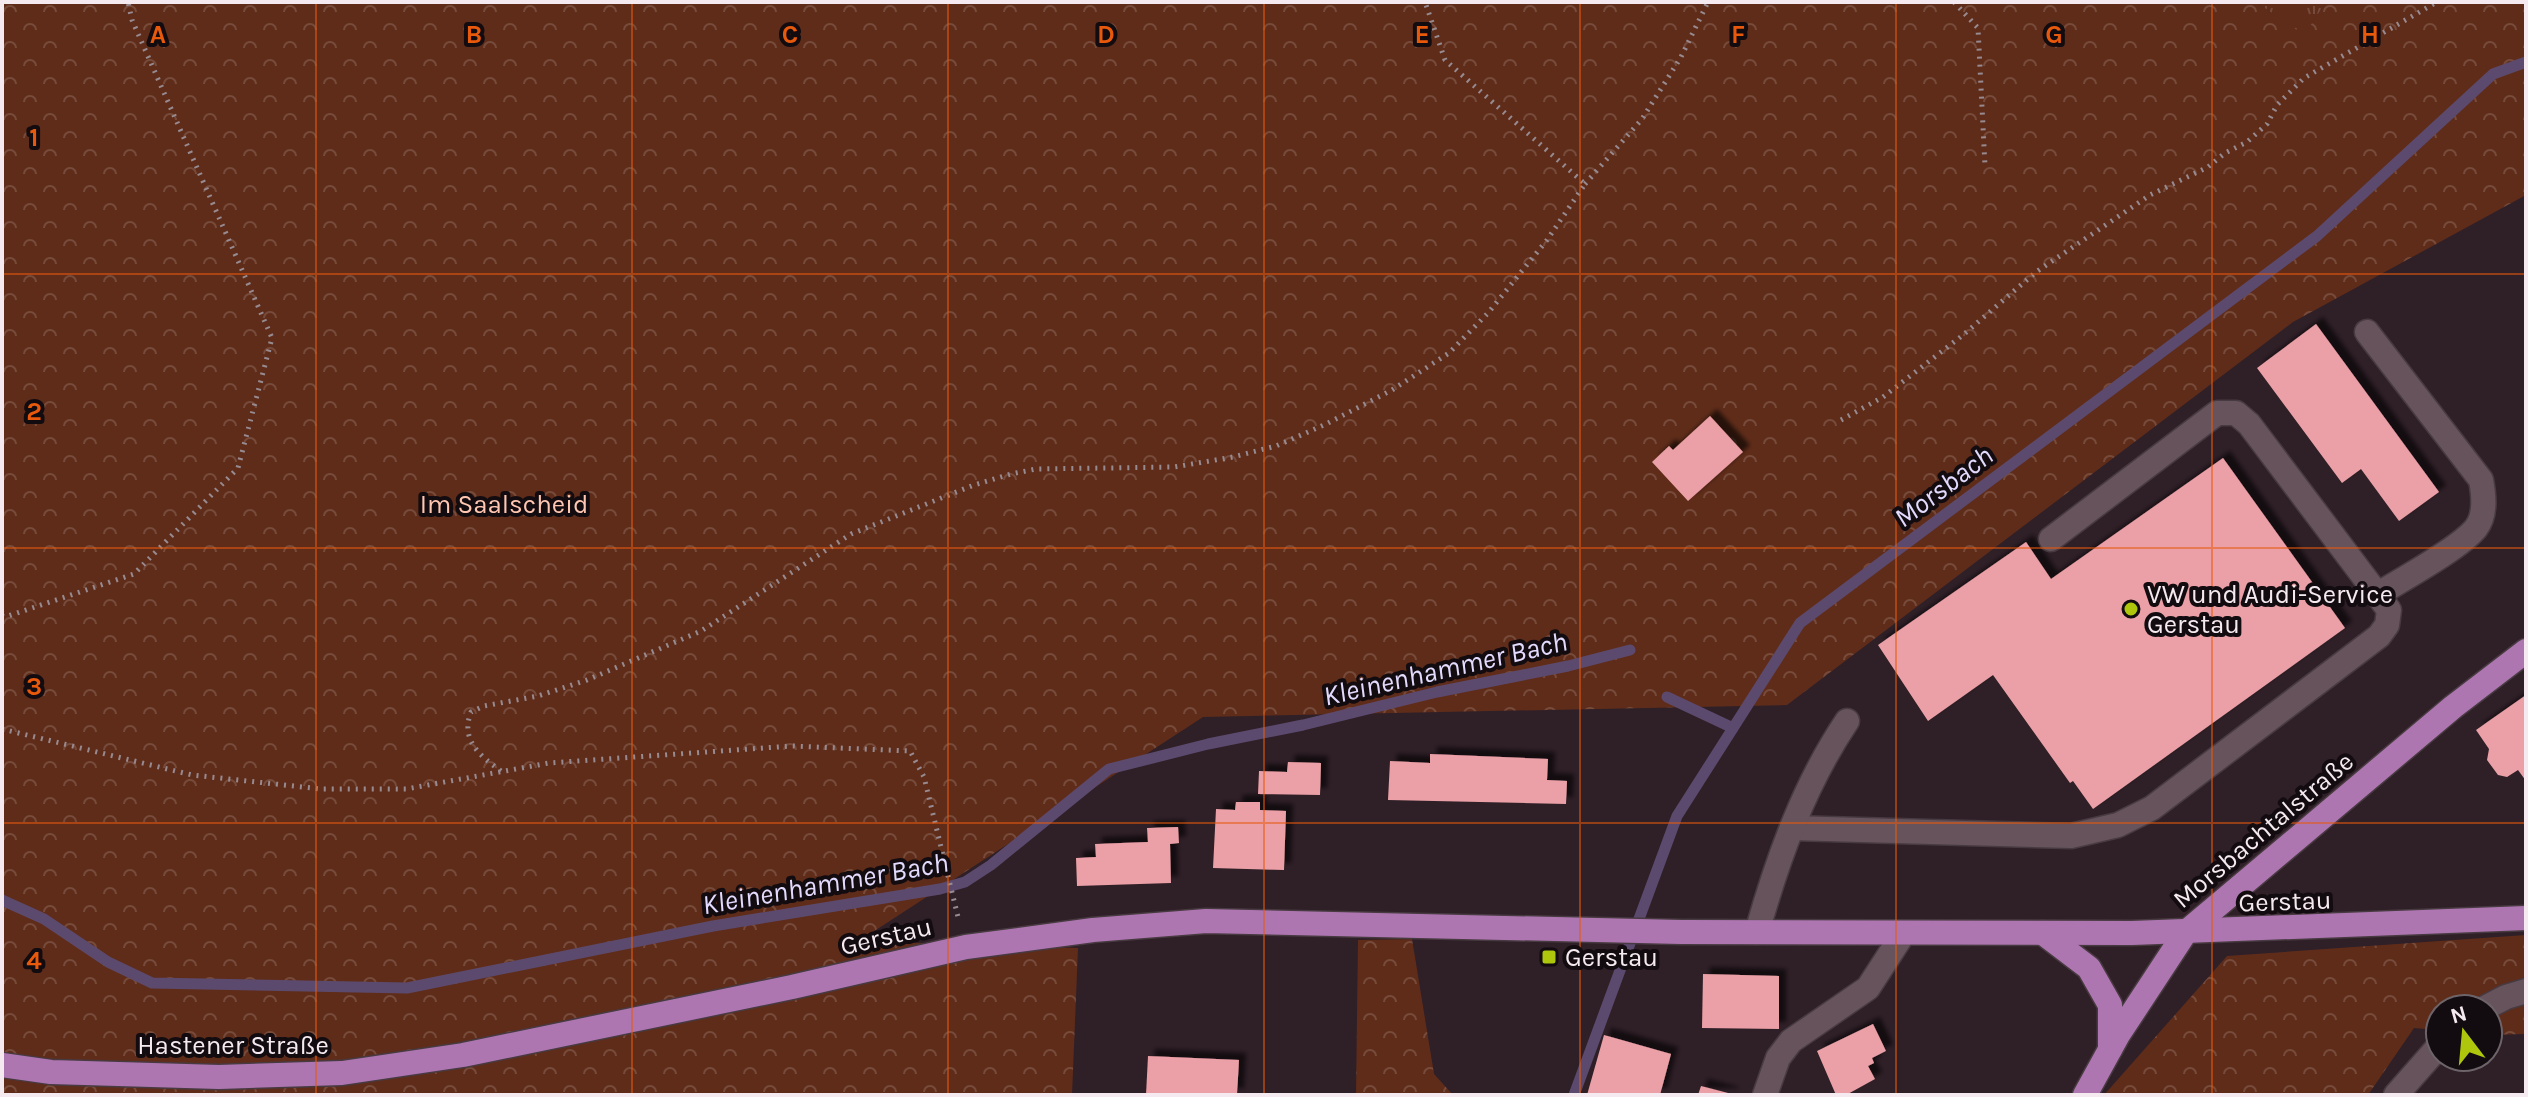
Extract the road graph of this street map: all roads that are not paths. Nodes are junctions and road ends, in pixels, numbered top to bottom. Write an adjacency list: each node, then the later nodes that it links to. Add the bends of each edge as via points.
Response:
1 (2367, 332): 3 (street, via 2481,480 2485,501 2477,527 2461,541)
2 (2051, 539): 3 (street, via 2217,413 2236,413)
3 (2377, 595): 6 (street, via 2389,610 2379,636 2152,808 2118,825 2071,836)
4 (2526, 651): 10 (main road, Morsbachtalstraße, via 2441,716)
5 (1847, 721): 6 (street, via 1825,754)
6 (1792, 828): 8 (street)
7 (2526, 918): 10 (main road, Gerstau)
8 (1757, 932): 11 (main road, Gerstau); 15 (main road, Gerstau, via 1206,921 1093,930 966,947)
9 (2043, 933): 10 (main road, Gerstau); 11 (main road, Gerstau); 14 (main road, via 2089,968 2110,1005)
10 (2185, 933): 14 (main road, Morsbachtalstraße)
11 (1903, 934): 18 (street, via 1868,988 1791,1041 1778,1058)
12 (2526, 991): 13 (street)
13 (2504, 998)
14 (2110, 1049): 19 (main road, Morsbachtalstraße)
15 (463, 1055): 17 (main road, Hastener Straße, via 342,1073 219,1077 51,1072)
16 (2424, 1063): 20 (street)
17 (2, 1065)
18 (1765, 1095)
19 (2085, 1095)
20 (2396, 1095)

